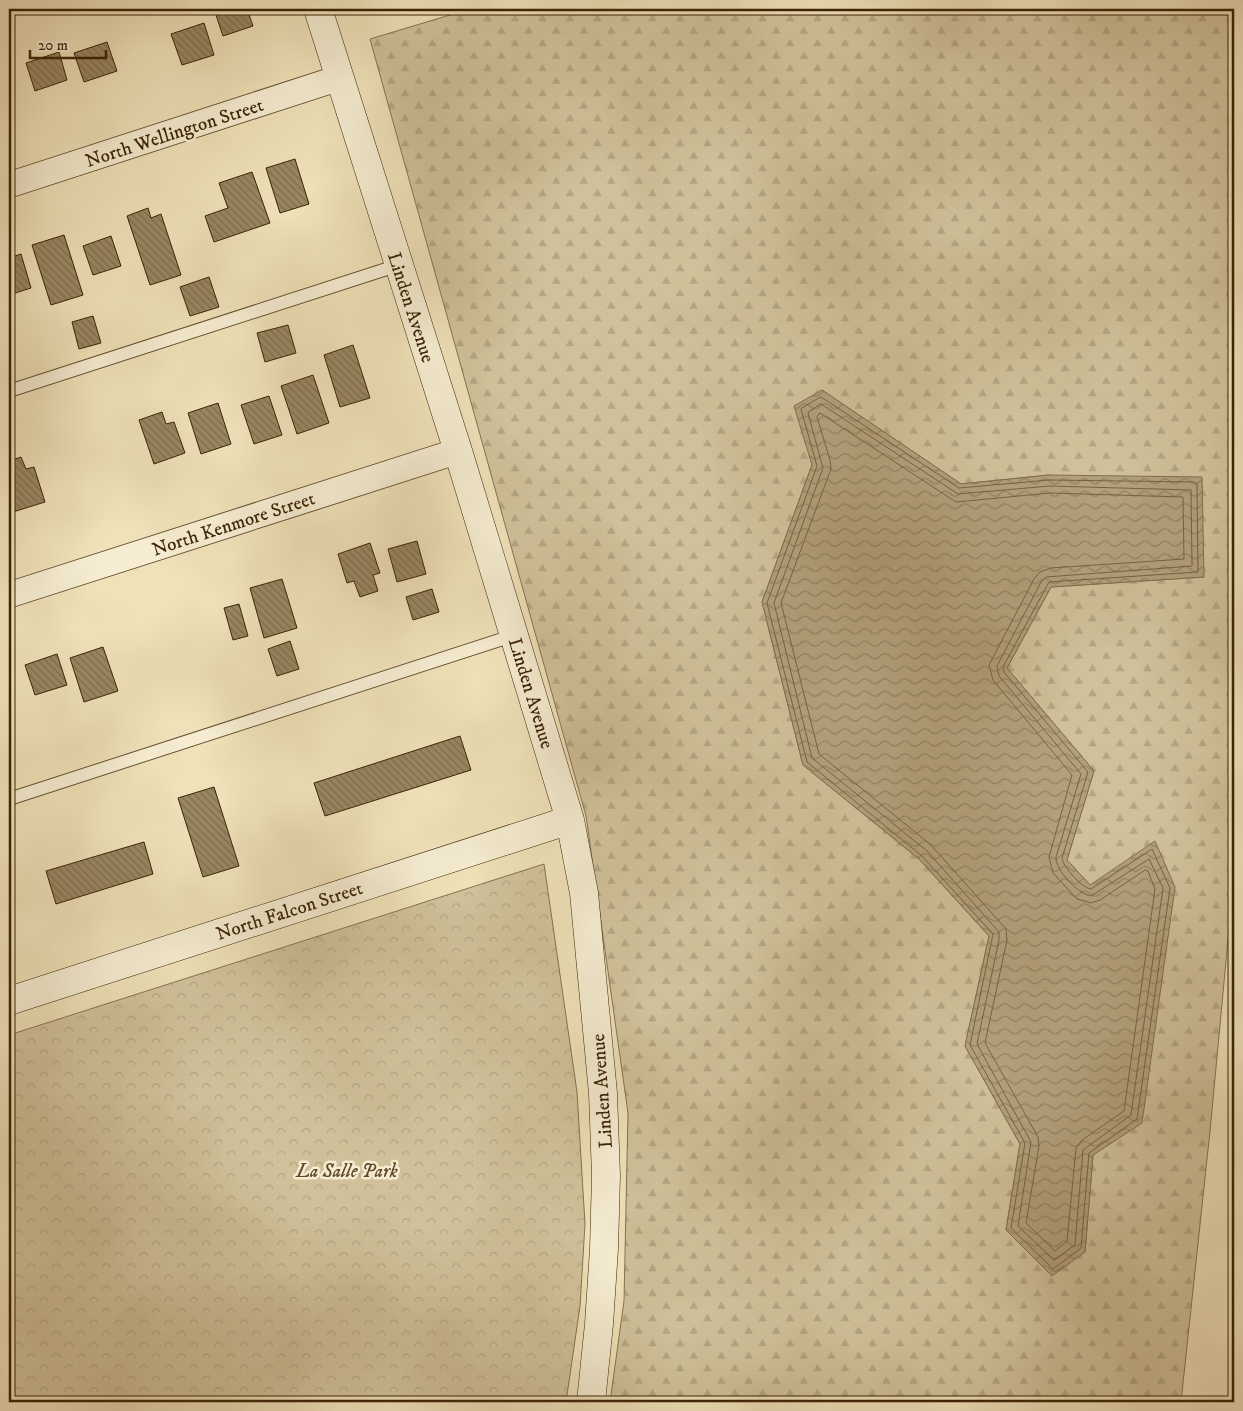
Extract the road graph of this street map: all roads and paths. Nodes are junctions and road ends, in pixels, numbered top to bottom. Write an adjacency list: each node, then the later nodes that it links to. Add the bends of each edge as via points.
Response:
1 (318, 9): 2 (street, Linden Avenue)
2 (339, 78): 3 (street, North Wellington Street); 4 (street, Linden Avenue)
3 (9, 186)
4 (399, 265): 5 (lane); 6 (street, Linden Avenue)
5 (9, 391)
6 (458, 451): 7 (street, North Kenmore Street); 8 (street, Linden Avenue)
7 (9, 596)
8 (515, 635): 9 (lane); 10 (street, Linden Avenue)
9 (9, 799)
10 (570, 820): 11 (street, North Falcon Street); 12 (street, Linden Avenue, via 584,893 604,1130 604,1249)
11 (9, 1001)
12 (591, 1402)

